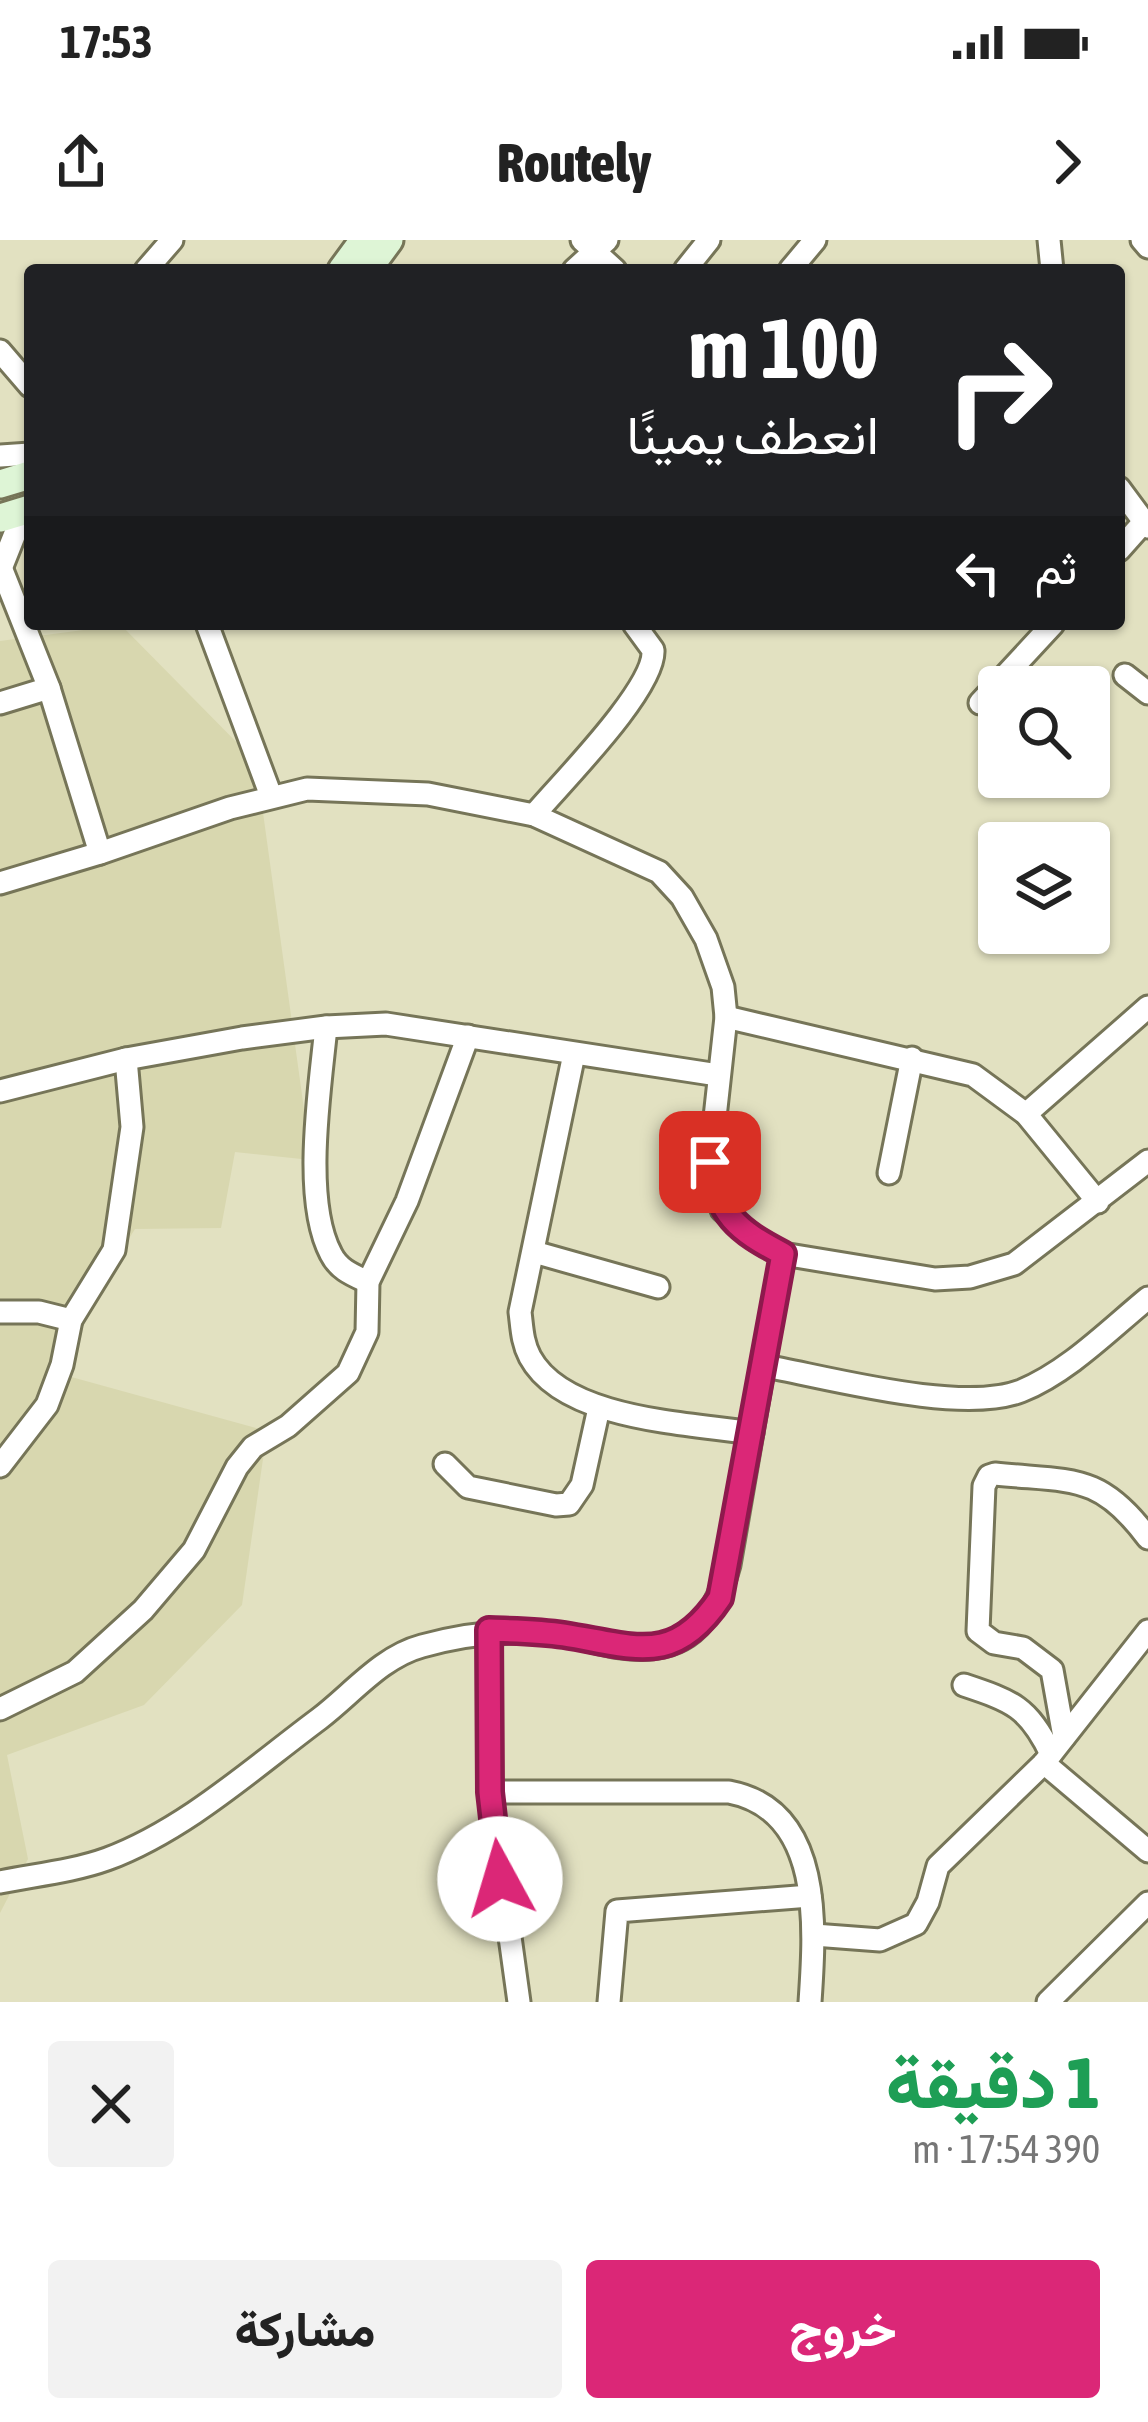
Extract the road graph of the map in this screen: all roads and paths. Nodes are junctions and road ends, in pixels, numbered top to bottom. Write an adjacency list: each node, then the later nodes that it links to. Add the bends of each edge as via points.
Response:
1 (172, 240): 6 (street)
2 (710, 240): 7 (street)
3 (815, 240): 8 (street)
4 (1142, 240): 5 (street)
5 (1148, 247)
6 (151, 264)
7 (691, 264)
8 (795, 264)
9 (0, 351): 10 (street)
10 (24, 379)
11 (1125, 496): 13 (street)
12 (18, 513): 14 (street)
13 (1146, 525)
14 (1, 566): 15 (street)
15 (24, 612)
16 (31, 630): 22 (street)
17 (209, 630): 25 (street)
18 (638, 630): 26 (street, via 653,650 650,670)
19 (1047, 630): 20 (street)
20 (1014, 666)
21 (1126, 675): 23 (street)
22 (49, 688): 24 (street); 27 (street)
23 (1148, 693)
24 (0, 703)
25 (272, 796): 26 (street, via 374,789); 27 (street)
26 (534, 815): 30 (street, via 637,859 670,883 706,939)
27 (100, 853): 28 (street)
28 (0, 883)
29 (1148, 1007): 38 (street)
30 (726, 1016): 34 (street); 36 (street)
31 (326, 1027): 32 (street, via 386,1024); 35 (street); 44 (street, via 315,1180 320,1226 332,1257)
32 (468, 1036): 33 (street); 44 (street)
33 (574, 1054): 36 (street); 42 (street)
34 (912, 1058): 38 (street, via 973,1075); 40 (street)
35 (126, 1059): 37 (street); 48 (street, via 132,1127 114,1250)
36 (718, 1075): 43 (street, via 710,1162 716,1196 737,1225)
37 (0, 1091)
38 (1026, 1114): 41 (street)
39 (1148, 1161): 41 (street)
40 (890, 1173)
41 (1098, 1202): 43 (street, via 1014,1264 970,1277 935,1279)
42 (534, 1252): 45 (street); 50 (street, via 520,1312 531,1360)
43 (783, 1254): 49 (street)
44 (368, 1282): 58 (street, via 367,1332 348,1373 254,1447 164,1589 75,1672)
45 (658, 1287)
46 (1148, 1298): 49 (street, via 1060,1367 999,1396 916,1393)
47 (0, 1312): 48 (street)
48 (70, 1320): 53 (street, via 56,1388)
49 (765, 1366): 51 (street)
50 (599, 1408): 51 (street); 52 (street, via 582,1485 569,1504 468,1487)
51 (752, 1433): 55 (street, via 720,1598 687,1637 622,1647)
52 (445, 1464)
53 (0, 1466)
54 (1148, 1538): 59 (street, via 1100,1489 995,1474 984,1486 978,1631 1052,1670)
55 (489, 1630): 60 (street); 62 (street, via 393,1658 153,1838 104,1860)
56 (1148, 1631): 59 (street)
57 (964, 1685): 59 (street, via 1010,1701)
58 (0, 1709)
59 (1053, 1751): 61 (street); 65 (street, via 938,1866 916,1924 880,1940)
60 (490, 1792): 63 (street, via 747,1796 791,1833); 66 (street)
61 (1148, 1851)
62 (0, 1882)
63 (810, 1896): 65 (street); 67 (street, via 617,1911)
64 (1148, 1903): 69 (street)
65 (814, 1935): 68 (street)
66 (519, 2002)
67 (609, 2002)
68 (810, 2002)
69 (1048, 2002)

